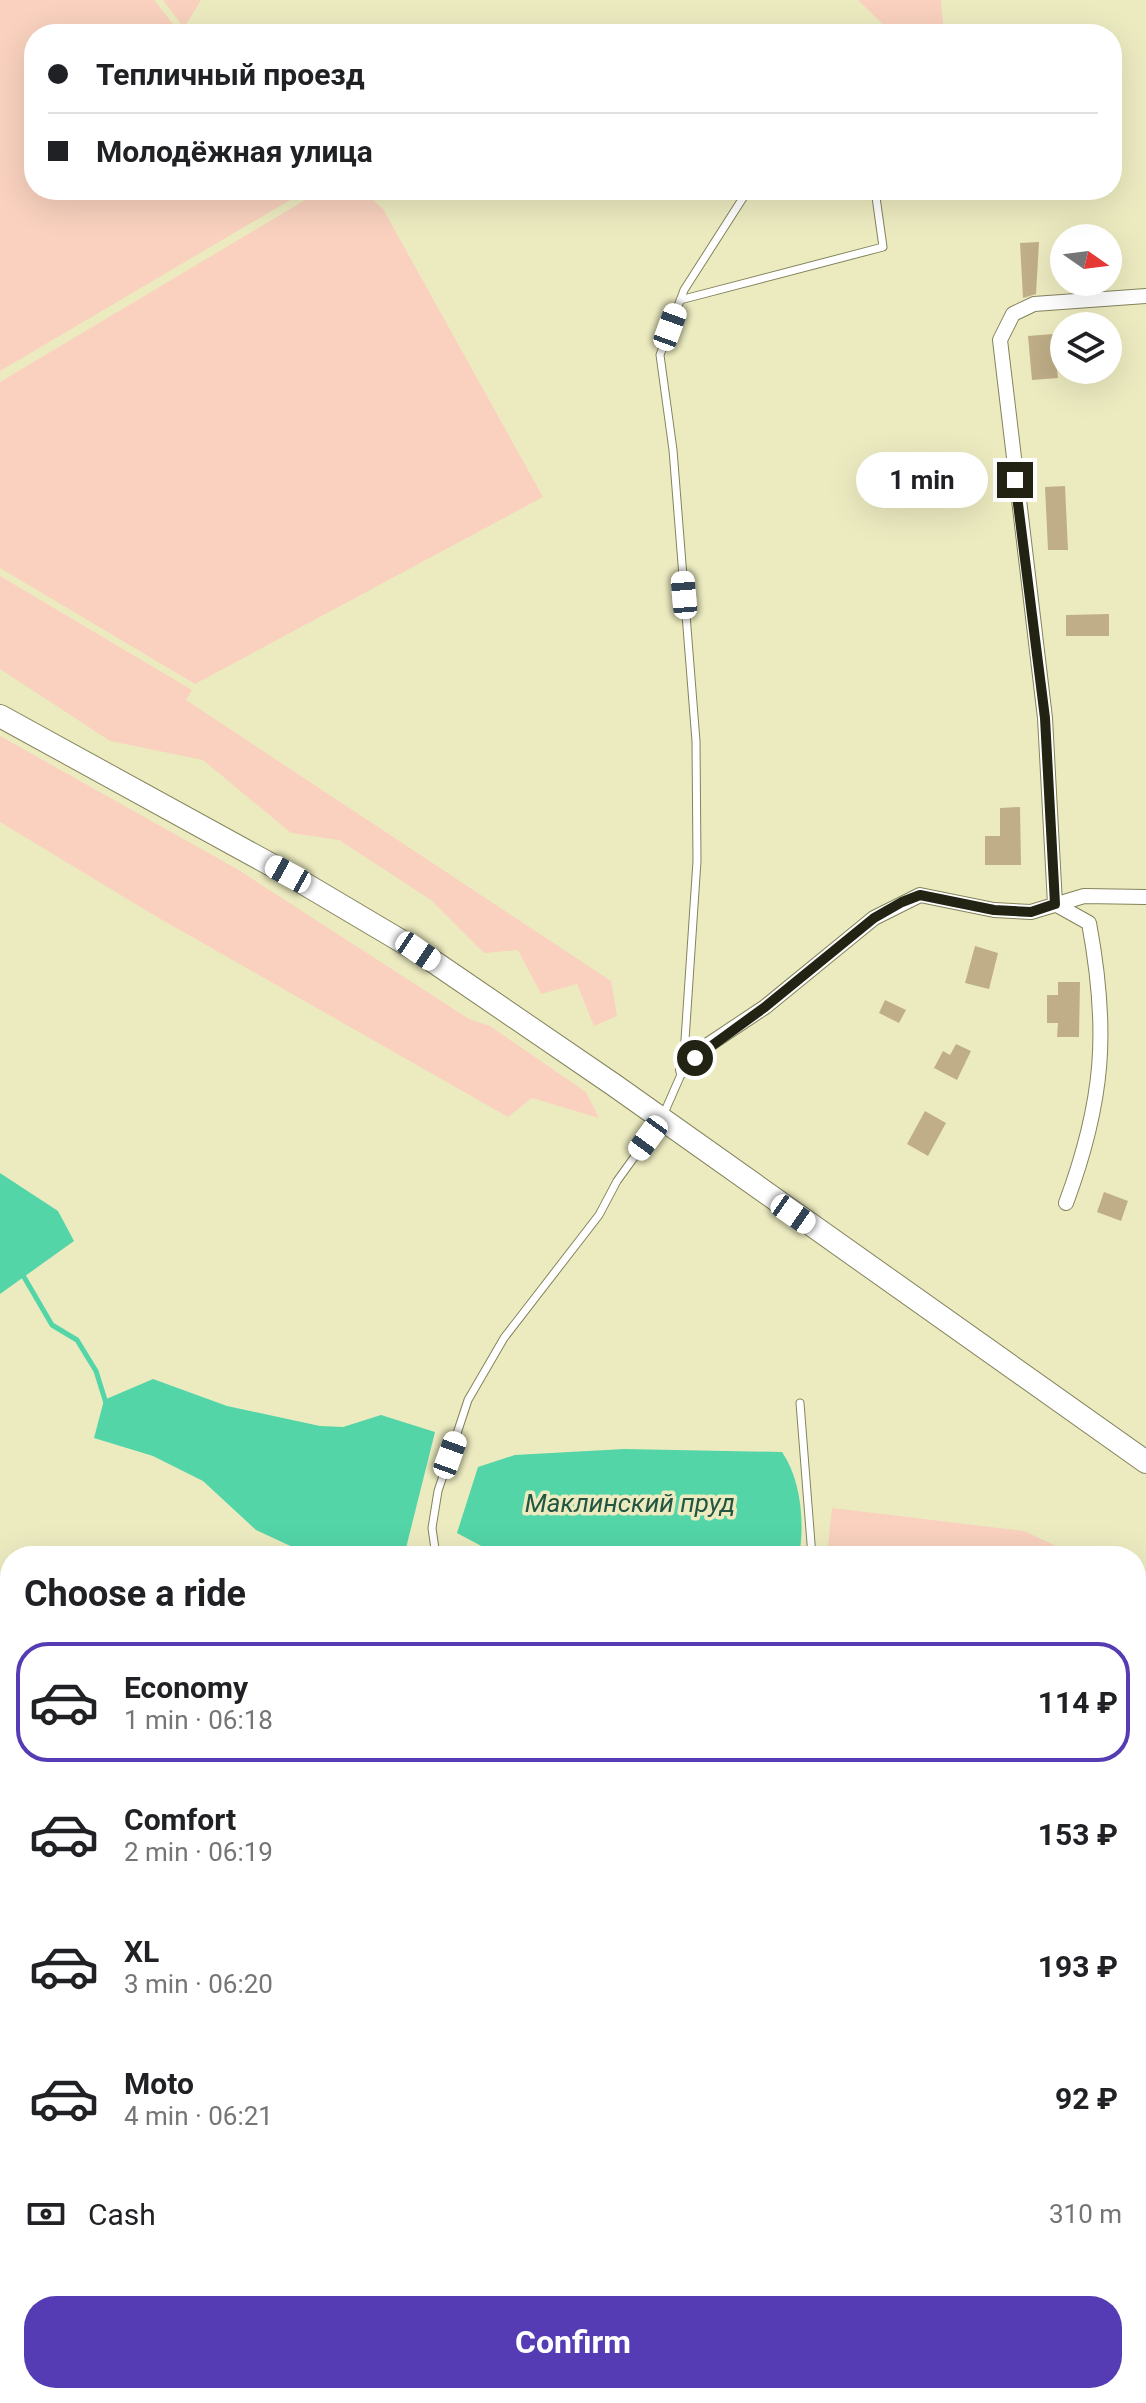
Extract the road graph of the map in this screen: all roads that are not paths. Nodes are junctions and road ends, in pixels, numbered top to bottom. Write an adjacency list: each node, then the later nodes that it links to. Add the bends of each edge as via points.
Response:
1 (742, 200): 4 (lane)
2 (876, 200): 4 (lane, via 883,247)
3 (1146, 296): 7 (street, via 1034,304 1013,314 1000,340 1045,718)
4 (680, 300): 8 (lane, via 660,355 673,450 696,741 697,861)
5 (0, 716): 9 (main road, via 418,951)
6 (1146, 897): 7 (street, via 1084,896)
7 (1055, 904): 8 (street, via 1031,912 920,895 902,902 708,1045); 10 (street, via 1089,923 1100,981 1103,1060 1088,1145)
8 (683, 1070): 9 (lane)
9 (661, 1120): 12 (main road); 13 (lane, via 599,1215 504,1338 468,1400 438,1491)
10 (1066, 1203)
11 (800, 1403): 14 (lane)
12 (1146, 1462)
13 (435, 1546)
14 (811, 1546)

